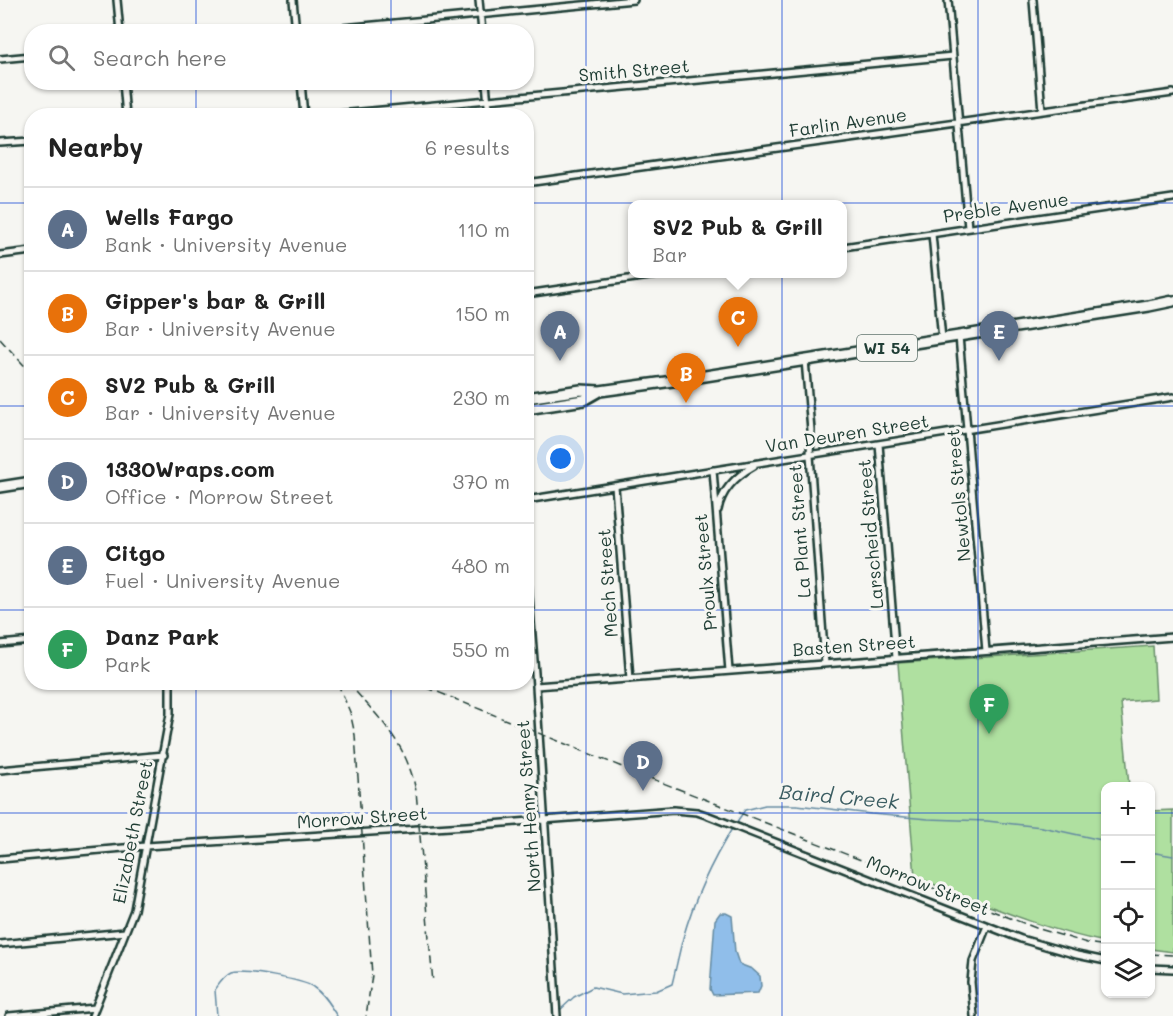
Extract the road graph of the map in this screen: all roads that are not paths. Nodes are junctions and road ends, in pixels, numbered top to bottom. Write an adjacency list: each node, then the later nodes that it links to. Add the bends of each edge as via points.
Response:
1 (117, 0): 8 (street)
2 (293, 0): 9 (street)
3 (479, 0): 7 (street)
4 (634, 0): 7 (street)
5 (948, 0): 12 (street)
6 (1033, 0): 24 (street)
7 (480, 15): 10 (street); 11 (street)
8 (119, 24)
9 (295, 24)
10 (385, 24)
11 (481, 24)
12 (953, 56): 19 (street, Smith Street); 25 (street)
13 (24, 57): 14 (street)
14 (0, 59)
15 (124, 90): 20 (street)
16 (302, 90): 21 (street)
17 (487, 90): 19 (street)
18 (1173, 93): 24 (street, Farlin Avenue)
19 (488, 100): 22 (street, Smith Street); 23 (street)
20 (125, 108)
21 (303, 108)
22 (403, 108)
23 (488, 108)
24 (1042, 111): 25 (street, Farlin Avenue)
25 (958, 123): 28 (street, Farlin Avenue); 30 (street)
26 (24, 142): 27 (street)
27 (0, 144)
28 (534, 182)
29 (1173, 198): 30 (street, Preble Avenue)
30 (968, 228): 31 (street, Preble Avenue)
31 (932, 234): 32 (street, Preble Avenue); 39 (street)
32 (847, 246)
33 (24, 252): 34 (street)
34 (0, 255)
35 (630, 278): 36 (street)
36 (534, 293)
37 (1173, 302): 38 (main road, WI 54)
38 (959, 336): 39 (main road, WI 54); 45 (street, Newtols Street)
39 (942, 339): 40 (main road, WI 54)
40 (806, 360): 41 (main road, WI 54); 47 (street, La Plant Street)
41 (600, 391): 42 (main road, WI 54); 44 (main road, WI 54, via 584,400)
42 (534, 397)
43 (1173, 398): 45 (street, Van Deuren Street)
44 (534, 408)
45 (968, 430): 46 (street, Van Deuren Street); 58 (street, Newtols Street)
46 (879, 444): 47 (street, Van Deuren Street); 59 (street, Larscheid Street)
47 (810, 455): 48 (street, Van Deuren Street); 61 (street, La Plant Street)
48 (762, 462): 49 (street, Van Deuren Street); 54 (street, via 744,471 728,486)
49 (713, 470): 51 (street, Van Deuren Street); 54 (street, Proulx Street)
50 (24, 483): 52 (main road)
51 (615, 486): 53 (street, Van Deuren Street); 63 (street, Mech Street)
52 (0, 487)
53 (534, 499)
54 (717, 518): 62 (street, Proulx Street)
55 (1173, 637): 58 (street, Basten Street)
56 (24, 642): 57 (street)
57 (0, 644)
58 (986, 651): 59 (street, Basten Street)
59 (896, 658): 61 (street, Basten Street)
60 (534, 661): 64 (street, North Henry Street)
61 (825, 664): 62 (street, Basten Street)
62 (729, 671): 63 (street, Basten Street)
63 (630, 679): 64 (street, Basten Street)
64 (536, 686): 68 (street, North Henry Street)
65 (170, 690): 66 (street, Elizabeth Street)
66 (164, 755): 67 (street); 69 (street, Elizabeth Street)
67 (0, 770)
68 (545, 820): 69 (street, Morrow Street); 71 (street, Morrow Street, via 674,810 697,812); 80 (street, North Henry Street)
69 (146, 846): 70 (street, Morrow Street); 72 (street, Elizabeth Street, via 134,910)
70 (0, 859)
71 (987, 926): 74 (street, Morrow Street, via 1049,948); 81 (street, via 973,961)
72 (125, 932): 73 (street); 77 (street, Elizabeth Street)
73 (0, 944)
74 (1101, 960)
75 (1155, 968): 76 (street)
76 (1173, 969)
77 (95, 1008): 78 (street); 79 (street, Elizabeth Street)
78 (9, 1016)
79 (92, 1016)
80 (557, 1016)
81 (974, 1016)

